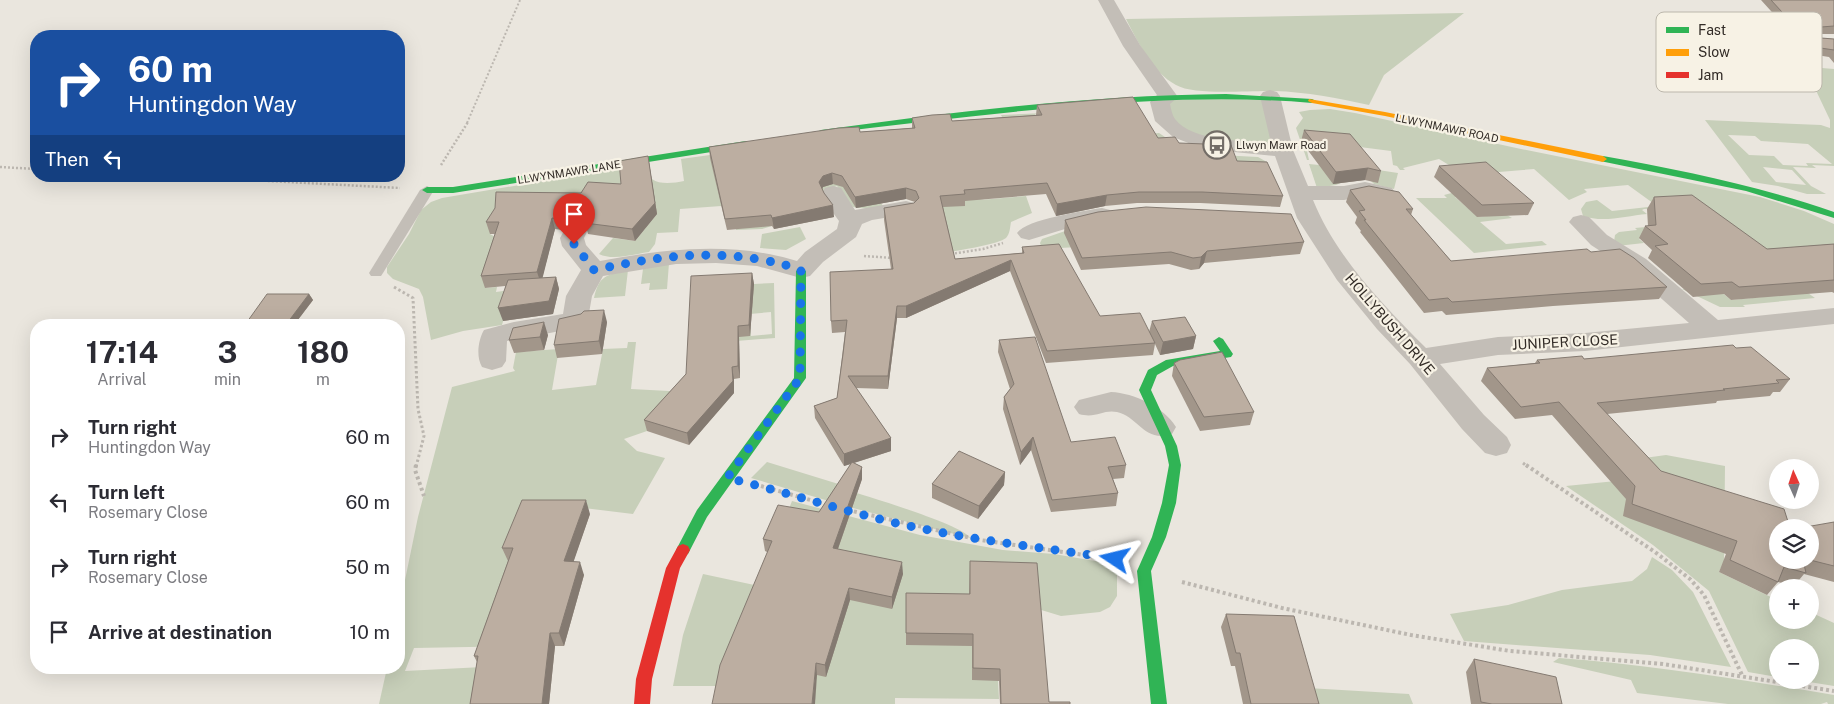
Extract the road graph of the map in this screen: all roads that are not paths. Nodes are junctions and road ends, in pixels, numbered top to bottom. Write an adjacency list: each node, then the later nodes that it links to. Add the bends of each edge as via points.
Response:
1 (1106, 0): 3 (street, via 1132,46)
2 (1270, 96): 3 (street, LLWYNMAWR ROAD); 6 (street, HOLLYBUSH DRIVE); 13 (street, LLWYNMAWR ROAD, via 1347,107 1758,190)
3 (1168, 97): 4 (street, via 956,114); 6 (street, via 1160,102 1165,121 1180,133 1204,143)
4 (811, 134)
5 (757, 142): 7 (street, LLWYNMAWR LANE, via 453,190)
6 (1283, 150): 9 (street, HOLLYBUSH DRIVE)
7 (427, 190): 20 (lane)
8 (832, 193): 15 (street)
9 (1299, 193): 10 (street, via 1344,193 1365,188); 24 (street, HOLLYBUSH DRIVE, via 1300,217 1386,323)
10 (1393, 195)
11 (906, 208): 15 (street)
12 (1122, 212): 17 (street, via 1060,223)
13 (1834, 215)
14 (582, 220): 18 (street, via 572,238 574,246)
15 (851, 220): 19 (street, via 848,232)
16 (1581, 222): 22 (street, via 1599,240 1637,264)
17 (1029, 233)
18 (588, 262): 19 (street, via 730,255 787,264); 25 (street, via 575,319 494,336)
19 (801, 271): 29 (street, via 800,378 702,514 673,568 644,679)
20 (376, 273)
21 (1834, 316): 22 (street, JUNIPER CLOSE)
22 (1711, 328): 24 (street, JUNIPER CLOSE, via 1594,341 1498,346)
23 (1219, 340): 27 (street, via 1227,354 1170,363 1152,372 1144,390)
24 (1420, 358): 28 (street, HOLLYBUSH DRIVE)
25 (492, 361)
26 (1089, 407): 27 (street, via 1106,400 1128,404)
27 (1161, 426): 30 (street, via 1171,446 1175,465 1169,503 1144,571)
28 (1496, 445)
29 (642, 704)
30 (1159, 704)

